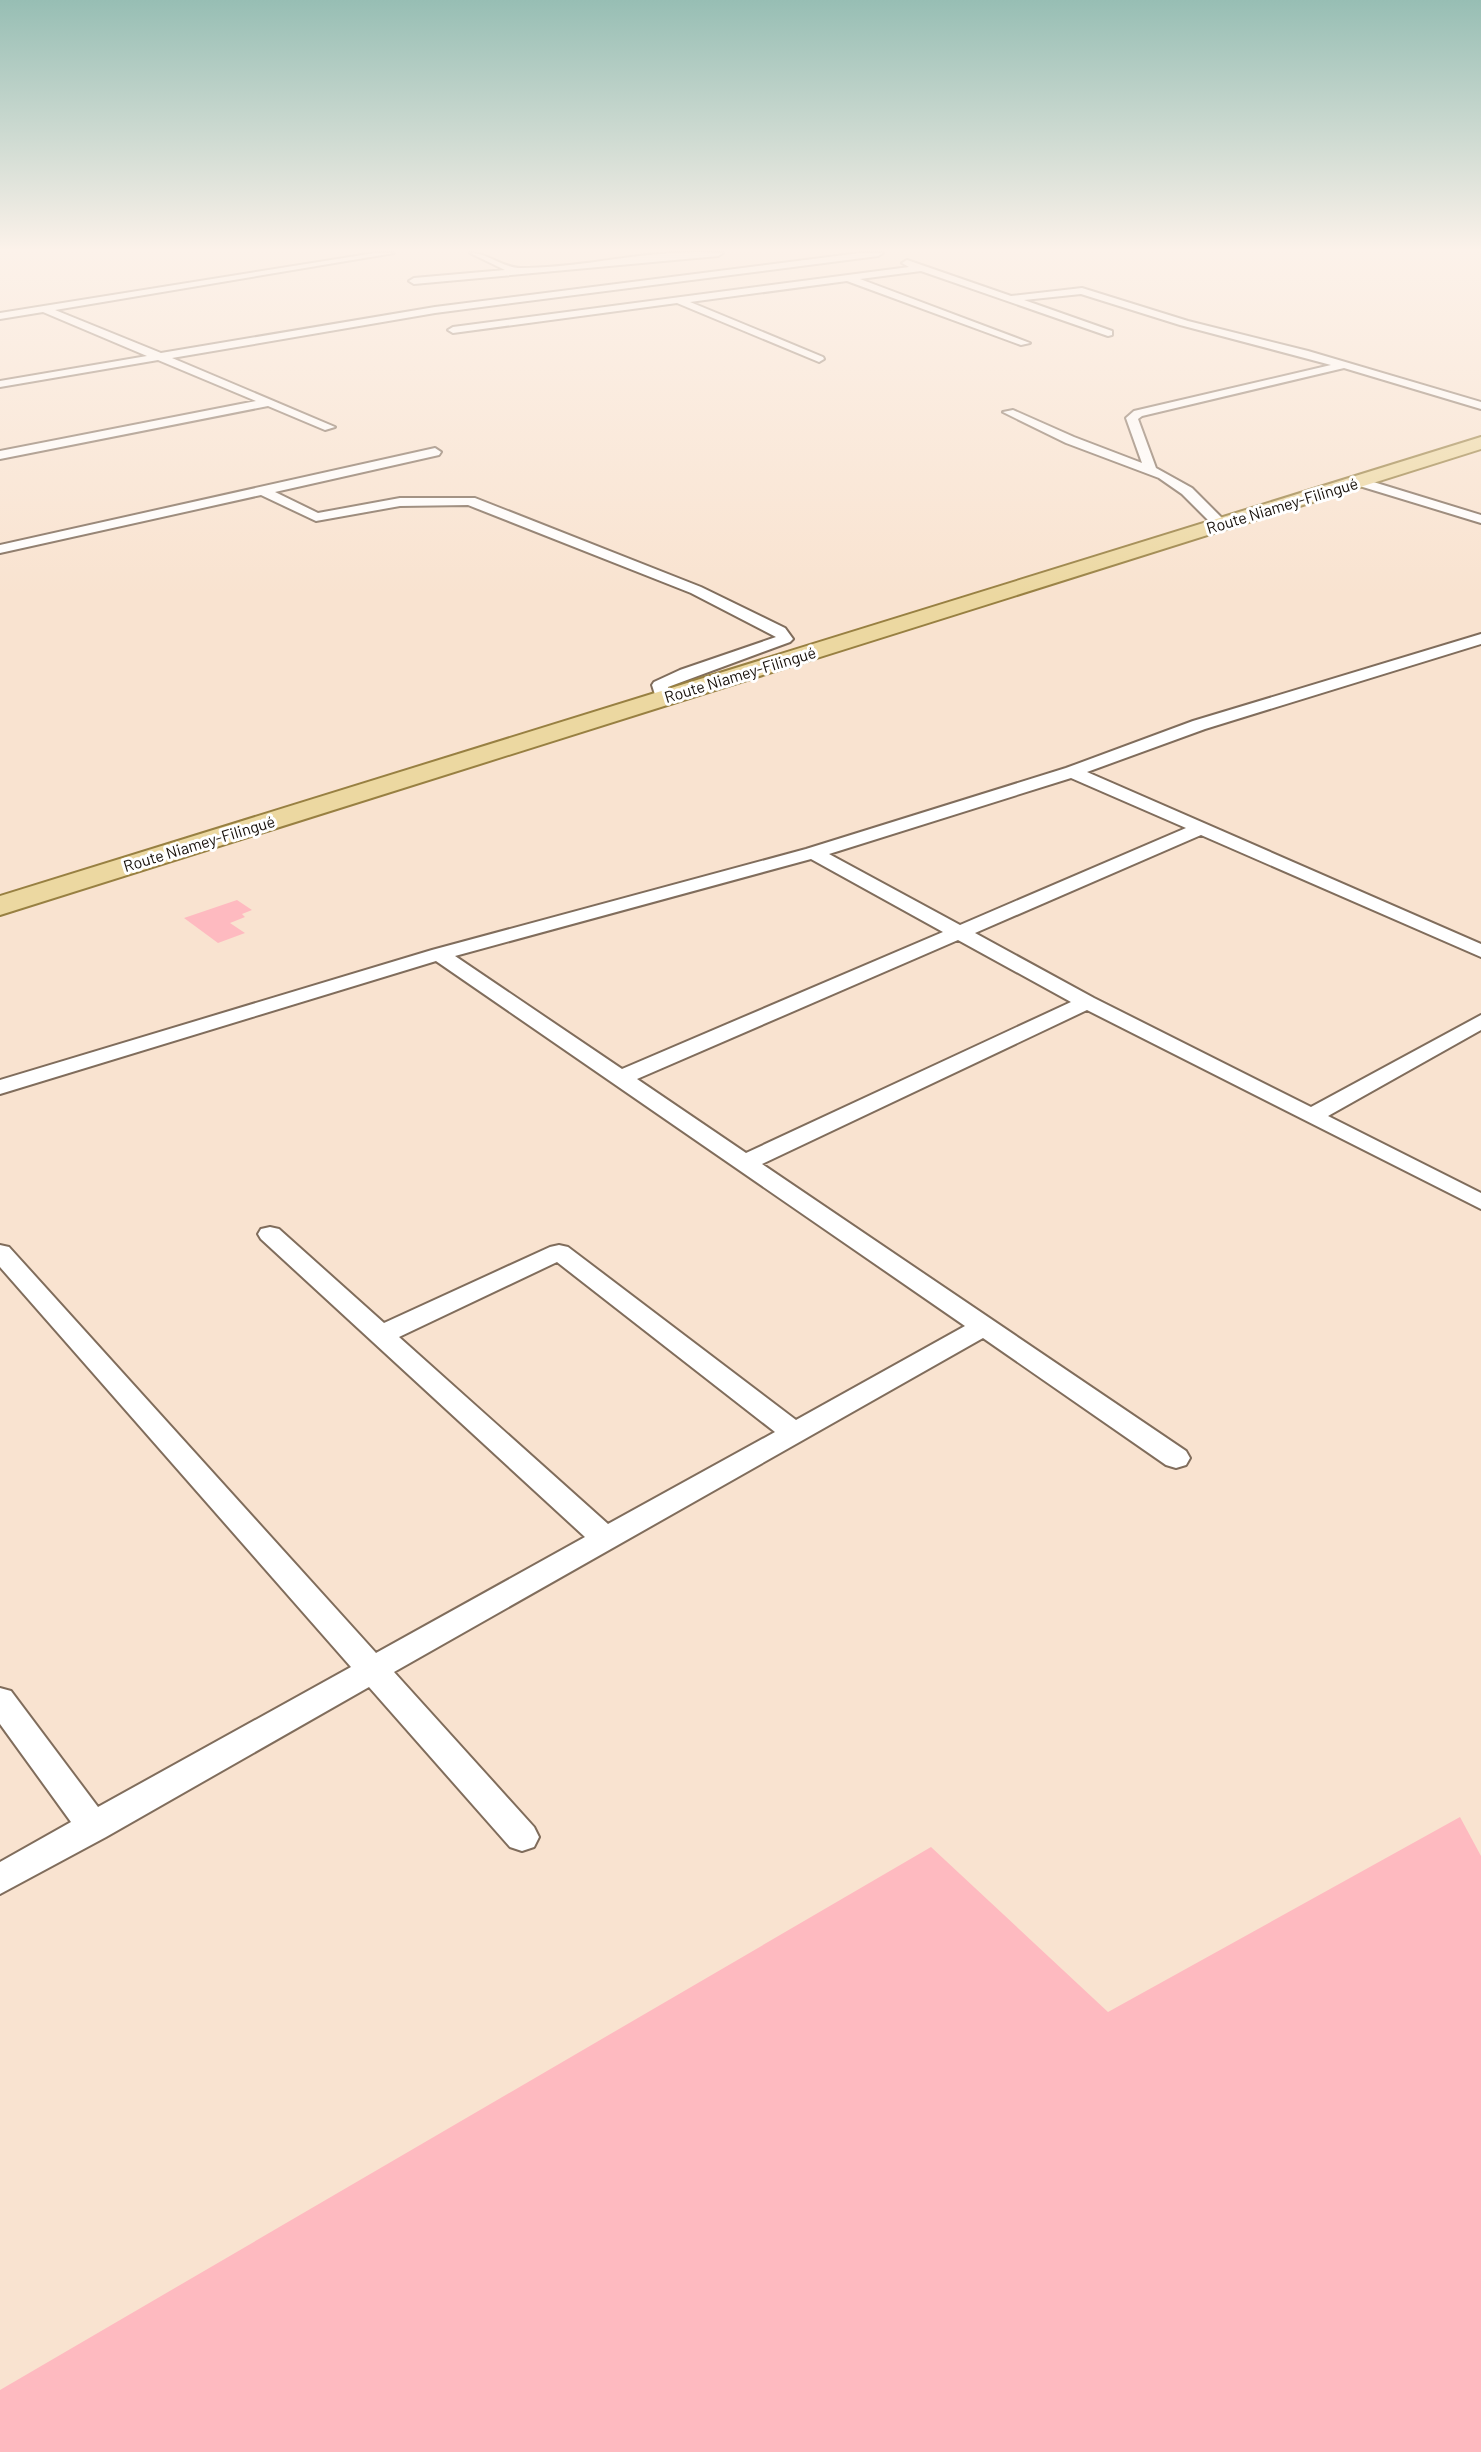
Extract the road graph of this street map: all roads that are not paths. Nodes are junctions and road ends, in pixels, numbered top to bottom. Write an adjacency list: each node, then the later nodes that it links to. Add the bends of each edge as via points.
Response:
1 (98, 367): 5 (street)
2 (184, 367): 6 (street)
3 (1335, 367): 13 (street, via 1138,413 1132,418)
4 (1353, 367): 7 (street)
5 (0, 384)
6 (269, 402): 9 (street); 12 (street)
7 (1481, 406)
8 (1009, 412): 13 (street)
9 (329, 427)
10 (1481, 443): 14 (main road, Route Niamey-Filingué)
11 (435, 452): 15 (street)
12 (0, 455)
13 (1150, 469): 17 (street, via 1187,491)
14 (1357, 481): 16 (street); 17 (main road, Route Niamey-Filingué)
15 (262, 490): 18 (street); 20 (street, via 316,517 400,502 470,500 696,590 780,631 785,639 660,685)
16 (1480, 518)
17 (1220, 524): 20 (main road, Route Niamey-Filingué)
18 (0, 549)
19 (1481, 639): 21 (street, via 1199,724)
20 (663, 698): 24 (main road, Route Niamey-Filingué)
21 (1072, 772): 22 (street); 23 (street)
22 (1202, 828): 25 (street); 26 (street)
23 (813, 853): 25 (street); 27 (street)
24 (0, 906)
25 (961, 934): 28 (street); 30 (street)
26 (1481, 951)
27 (439, 954): 30 (street); 31 (street)
28 (1087, 1002): 32 (street); 33 (street)
29 (1481, 1021): 32 (street)
30 (620, 1078): 33 (street)
31 (0, 1087)
32 (1313, 1115): 34 (street)
33 (744, 1163): 37 (street)
34 (1481, 1202)
35 (270, 1234): 38 (street)
36 (0, 1252): 42 (street)
37 (984, 1327): 39 (street); 40 (street)
38 (381, 1335): 39 (street, via 559,1252); 41 (street)
39 (795, 1433): 41 (street)
40 (1176, 1458)
41 (606, 1539): 42 (street)
42 (372, 1670): 44 (street); 45 (street)
43 (0, 1700): 44 (street)
44 (94, 1827): 46 (street)
45 (522, 1837)
46 (0, 1879)

